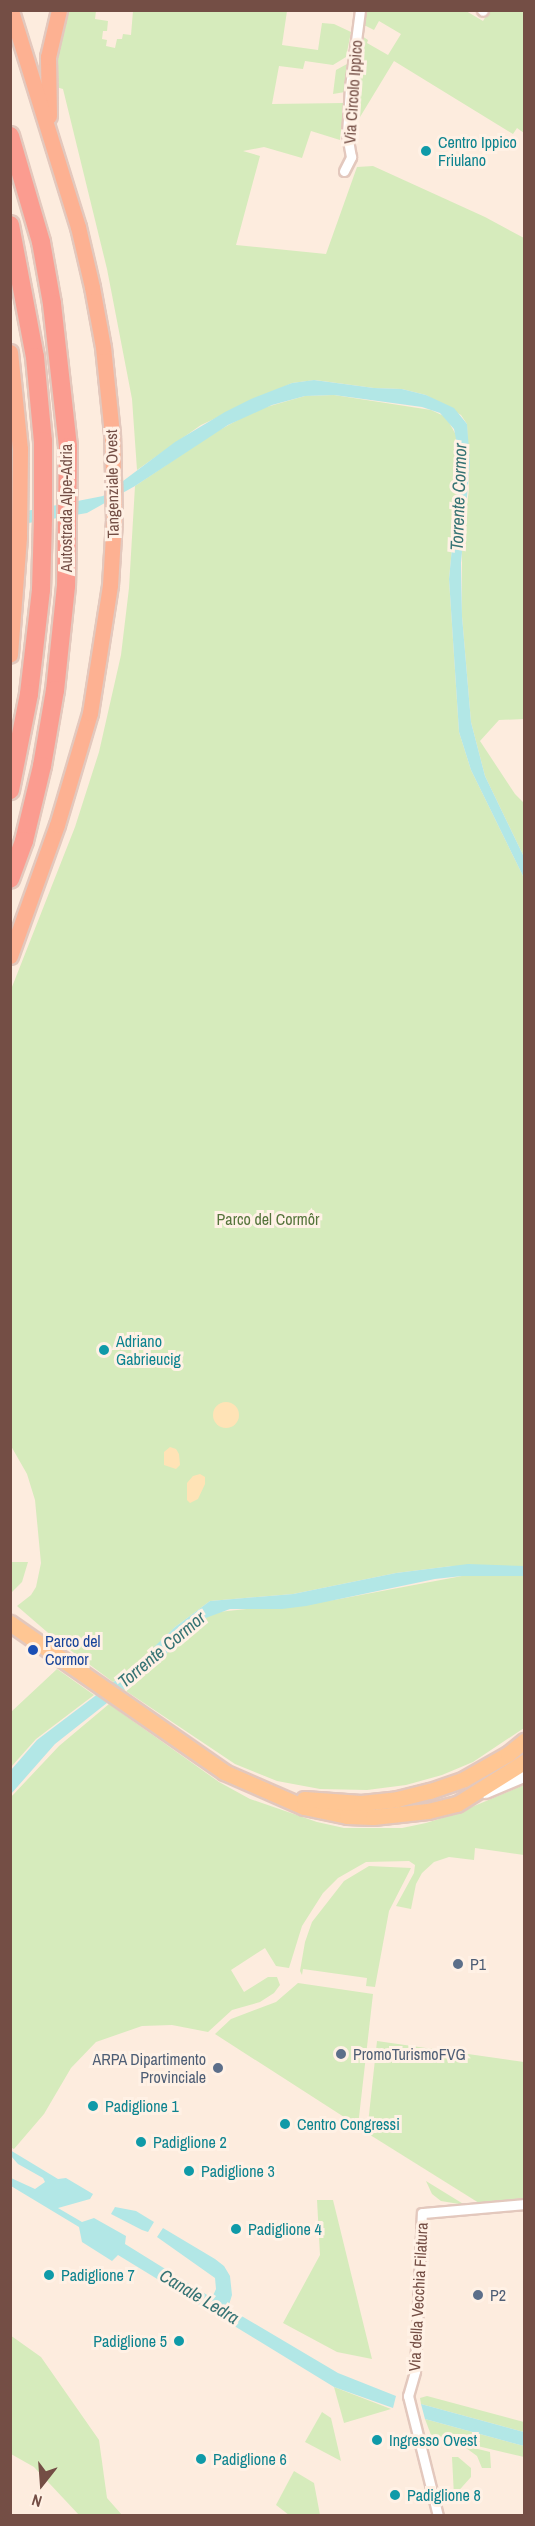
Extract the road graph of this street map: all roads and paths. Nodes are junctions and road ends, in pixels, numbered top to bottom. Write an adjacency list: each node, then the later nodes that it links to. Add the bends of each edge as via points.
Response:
1 (11, 10): 5 (highway, Tangenziale Ovest)
2 (58, 10): 5 (highway, via 47,72)
3 (360, 10): 6 (street, Via Circolo Ippico, via 347,134 351,157)
4 (10, 136): 11 (highway, Autostrada Alpe-Adria, via 40,242 52,304 68,447 66,586 56,690 24,841)
5 (49, 137): 12 (highway, Tangenziale Ovest, via 78,227 103,347 112,434 114,520 110,585 88,724)
6 (344, 171)
7 (10, 225): 10 (highway, Autostrada Alpe-Adria, via 35,357 43,441 41,590 29,694)
8 (10, 352): 9 (highway, via 20,448 17,599)
9 (10, 655)
10 (10, 790)
11 (10, 879)
12 (10, 956)
13 (10, 1616): 14 (main road)
14 (17, 1627): 18 (main road, via 224,1772)
15 (525, 1741): 18 (main road, via 464,1779 397,1799 333,1803)
16 (525, 1762): 19 (main road)
17 (525, 1776): 19 (street)
18 (261, 1790): 19 (main road, via 304,1807 347,1816 397,1816)
19 (457, 1804)
20 (525, 2204): 21 (street, Via della Vecchia Filatura, via 422,2213 415,2371 408,2396)
21 (438, 2516)

